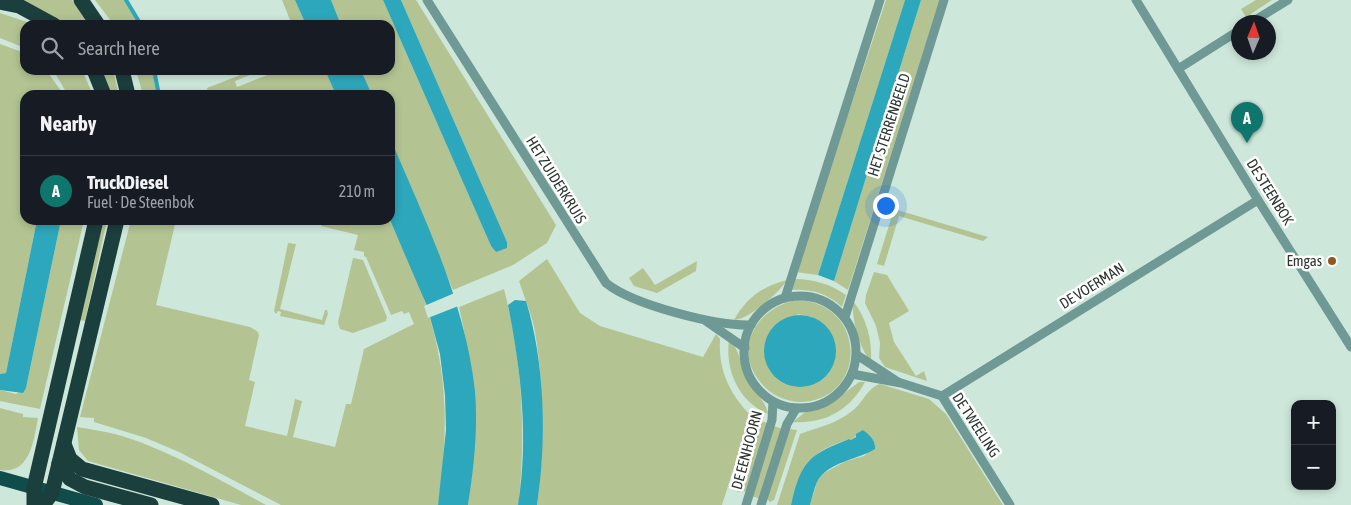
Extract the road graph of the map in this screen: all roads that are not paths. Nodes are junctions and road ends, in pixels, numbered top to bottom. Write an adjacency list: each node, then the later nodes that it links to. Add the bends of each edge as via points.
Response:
1 (81, 0): 10 (highway)
2 (427, 0): 22 (street, HET ZUIDERKRUIS, via 606,283 619,293)
3 (880, 0): 20 (street)
4 (944, 0): 21 (street, HET STERRENBEELD)
5 (1136, 0): 12 (street, DE STEENBOK)
6 (1288, 0): 8 (street)
7 (0, 2): 9 (highway, via 19,6)
8 (1263, 15)
9 (45, 20)
10 (95, 20)
11 (1231, 35): 12 (street)
12 (1178, 69): 17 (street, DE STEENBOK)
13 (96, 75): 15 (highway)
14 (123, 75): 16 (highway)
15 (102, 90)
16 (127, 90)
17 (1258, 200): 24 (street, DE STEENBOK); 29 (street, DE VOERMAN)
18 (95, 225): 35 (highway)
19 (116, 225): 32 (highway)
20 (785, 298): 21 (street, via 799,296 822,301); 23 (street, via 766,307)
21 (845, 317): 26 (street, via 853,330)
22 (706, 321): 23 (street, HET ZUIDERKRUIS); 25 (street, HET ZUIDERKRUIS)
23 (751, 325): 25 (street)
24 (1351, 347)
25 (745, 348): 30 (street, via 748,372 761,392)
26 (857, 355): 27 (street); 28 (street, DE TWEELING)
27 (852, 374): 28 (street, DE TWEELING); 31 (street, via 834,395 817,404)
28 (901, 383): 29 (street, DE TWEELING)
29 (942, 396): 43 (street, DE TWEELING)
30 (773, 402): 31 (street); 41 (street, DE EENHOORN, via 772,420)
31 (796, 409): 42 (street, DE EENHOORN, via 788,424)
32 (64, 444): 33 (highway); 40 (highway, via 70,459 82,469)
33 (59, 463): 36 (highway); 39 (highway, via 70,479 77,483)
34 (0, 478): 35 (highway)
35 (34, 488): 36 (highway); 37 (highway)
36 (48, 499): 38 (highway)
37 (34, 505)
38 (96, 505)
39 (151, 505)
40 (212, 505)
41 (746, 505)
42 (762, 505)
43 (1010, 505)

